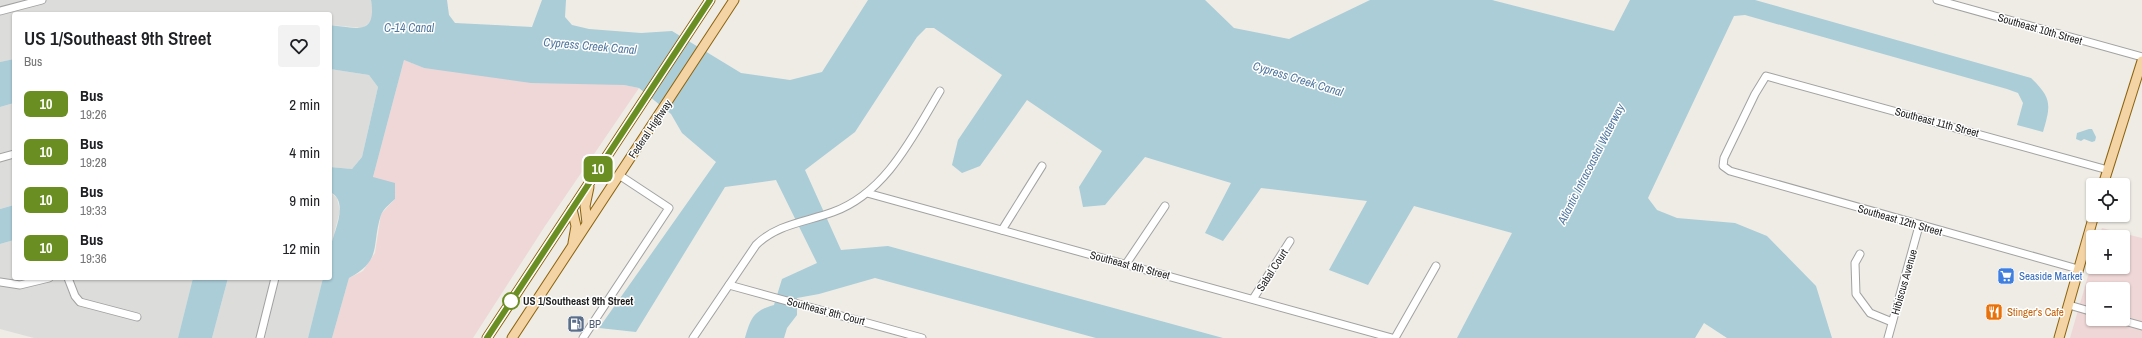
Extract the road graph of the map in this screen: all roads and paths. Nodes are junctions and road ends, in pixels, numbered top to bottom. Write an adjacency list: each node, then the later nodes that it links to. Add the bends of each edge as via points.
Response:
1 (42, 0): 5 (street)
2 (710, 0): 16 (main road, Federal Highway)
3 (734, 0): 14 (main road, Federal Highway)
4 (1937, 0): 6 (street, Southeast 10th Street)
5 (0, 11)
6 (2142, 57)
7 (2142, 61): 13 (main road)
8 (940, 91): 17 (street, via 894,164)
9 (12, 155): 10 (street)
10 (0, 158)
11 (1042, 166): 23 (street)
12 (1723, 166): 13 (street, Southeast 11th Street, via 1726,151 1766,76); 22 (street, Southeast 12th Street, via 1730,171)
13 (2108, 170): 15 (main road)
14 (619, 175): 21 (main road, Federal Highway); 45 (street, via 669,208)
15 (2105, 178)
16 (590, 182): 19 (main road, Federal Highway); 21 (main road, via 585,206)
17 (867, 193): 23 (street, Southeast 8th Street); 34 (street, via 834,212 791,224 765,236)
18 (1165, 206): 27 (street)
19 (572, 209): 25 (main road, via 576,226); 43 (main road, Federal Highway)
20 (2092, 222): 29 (main road)
21 (587, 223): 25 (main road, Federal Highway)
22 (1920, 226): 29 (street, Southeast 12th Street); 39 (street, Hibiscus Avenue)
23 (1002, 230): 27 (street, Southeast 8th Street)
24 (1290, 241): 35 (street, Sabal Court)
25 (572, 246): 44 (main road, Federal Highway)
26 (1860, 254): 39 (street, via 1855,263 1856,294 1870,313)
27 (1126, 264): 35 (street, Southeast 8th Street)
28 (1436, 266): 49 (street)
29 (2078, 269): 36 (main road)
30 (39, 280): 33 (street, via 20,284)
31 (69, 280): 38 (street, via 80,302)
32 (274, 280): 42 (street)
33 (0, 282)
34 (729, 285): 46 (street); 47 (street, Southeast 8th Court)
35 (1253, 298): 48 (street, Southeast 8th Street)
36 (2068, 305): 37 (street); 51 (main road)
37 (2086, 310)
38 (137, 317)
39 (1892, 322): 50 (street, Hibiscus Avenue)
40 (2130, 323): 41 (street)
41 (2142, 326)
42 (260, 338)
43 (487, 338)
44 (512, 338)
45 (583, 338)
46 (693, 338)
47 (922, 338)
48 (1392, 338)
49 (1395, 338)
50 (1888, 338)
51 (2059, 338)

